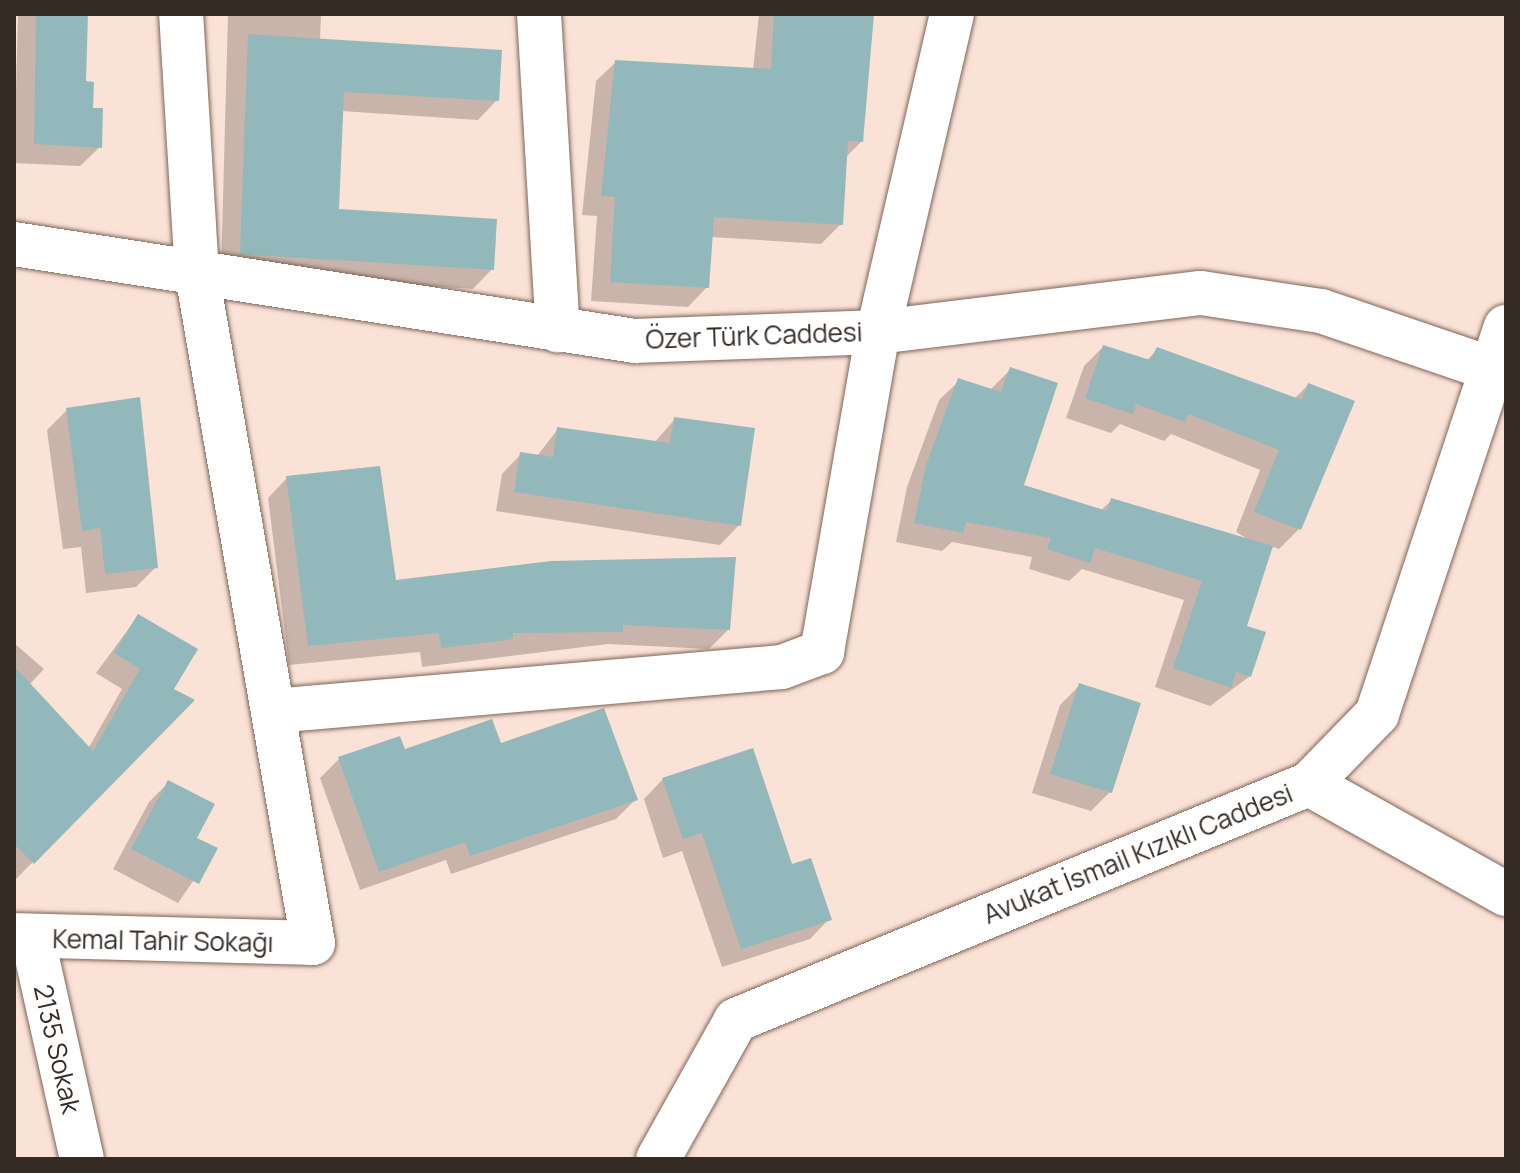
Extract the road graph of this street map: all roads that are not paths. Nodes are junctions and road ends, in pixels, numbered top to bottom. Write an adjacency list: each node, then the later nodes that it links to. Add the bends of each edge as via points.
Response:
1 (181, 14): 5 (street)
2 (539, 14): 6 (street)
3 (952, 14): 7 (street)
4 (14, 244): 5 (street, Özer Türk Caddesi)
5 (197, 274): 6 (street, Özer Türk Caddesi); 9 (street)
6 (558, 330): 7 (street, Özer Türk Caddesi, via 635,341)
7 (878, 332): 8 (street, Özer Türk Caddesi, via 1201,293 1321,311); 9 (street, via 822,652 782,667)
8 (1501, 355): 10 (street, Avukat İsmail Kızıklı Caddesi, via 1377,714)
9 (273, 711): 12 (street, Kemal Tahir Sokağı, via 313,943)
10 (1309, 784): 11 (street); 14 (street, Avukat İsmail Kızıklı Caddesi, via 736,1020)
11 (1506, 894)
12 (23, 938): 13 (street, 2135 Sokak)
13 (82, 1159)
14 (658, 1159)

